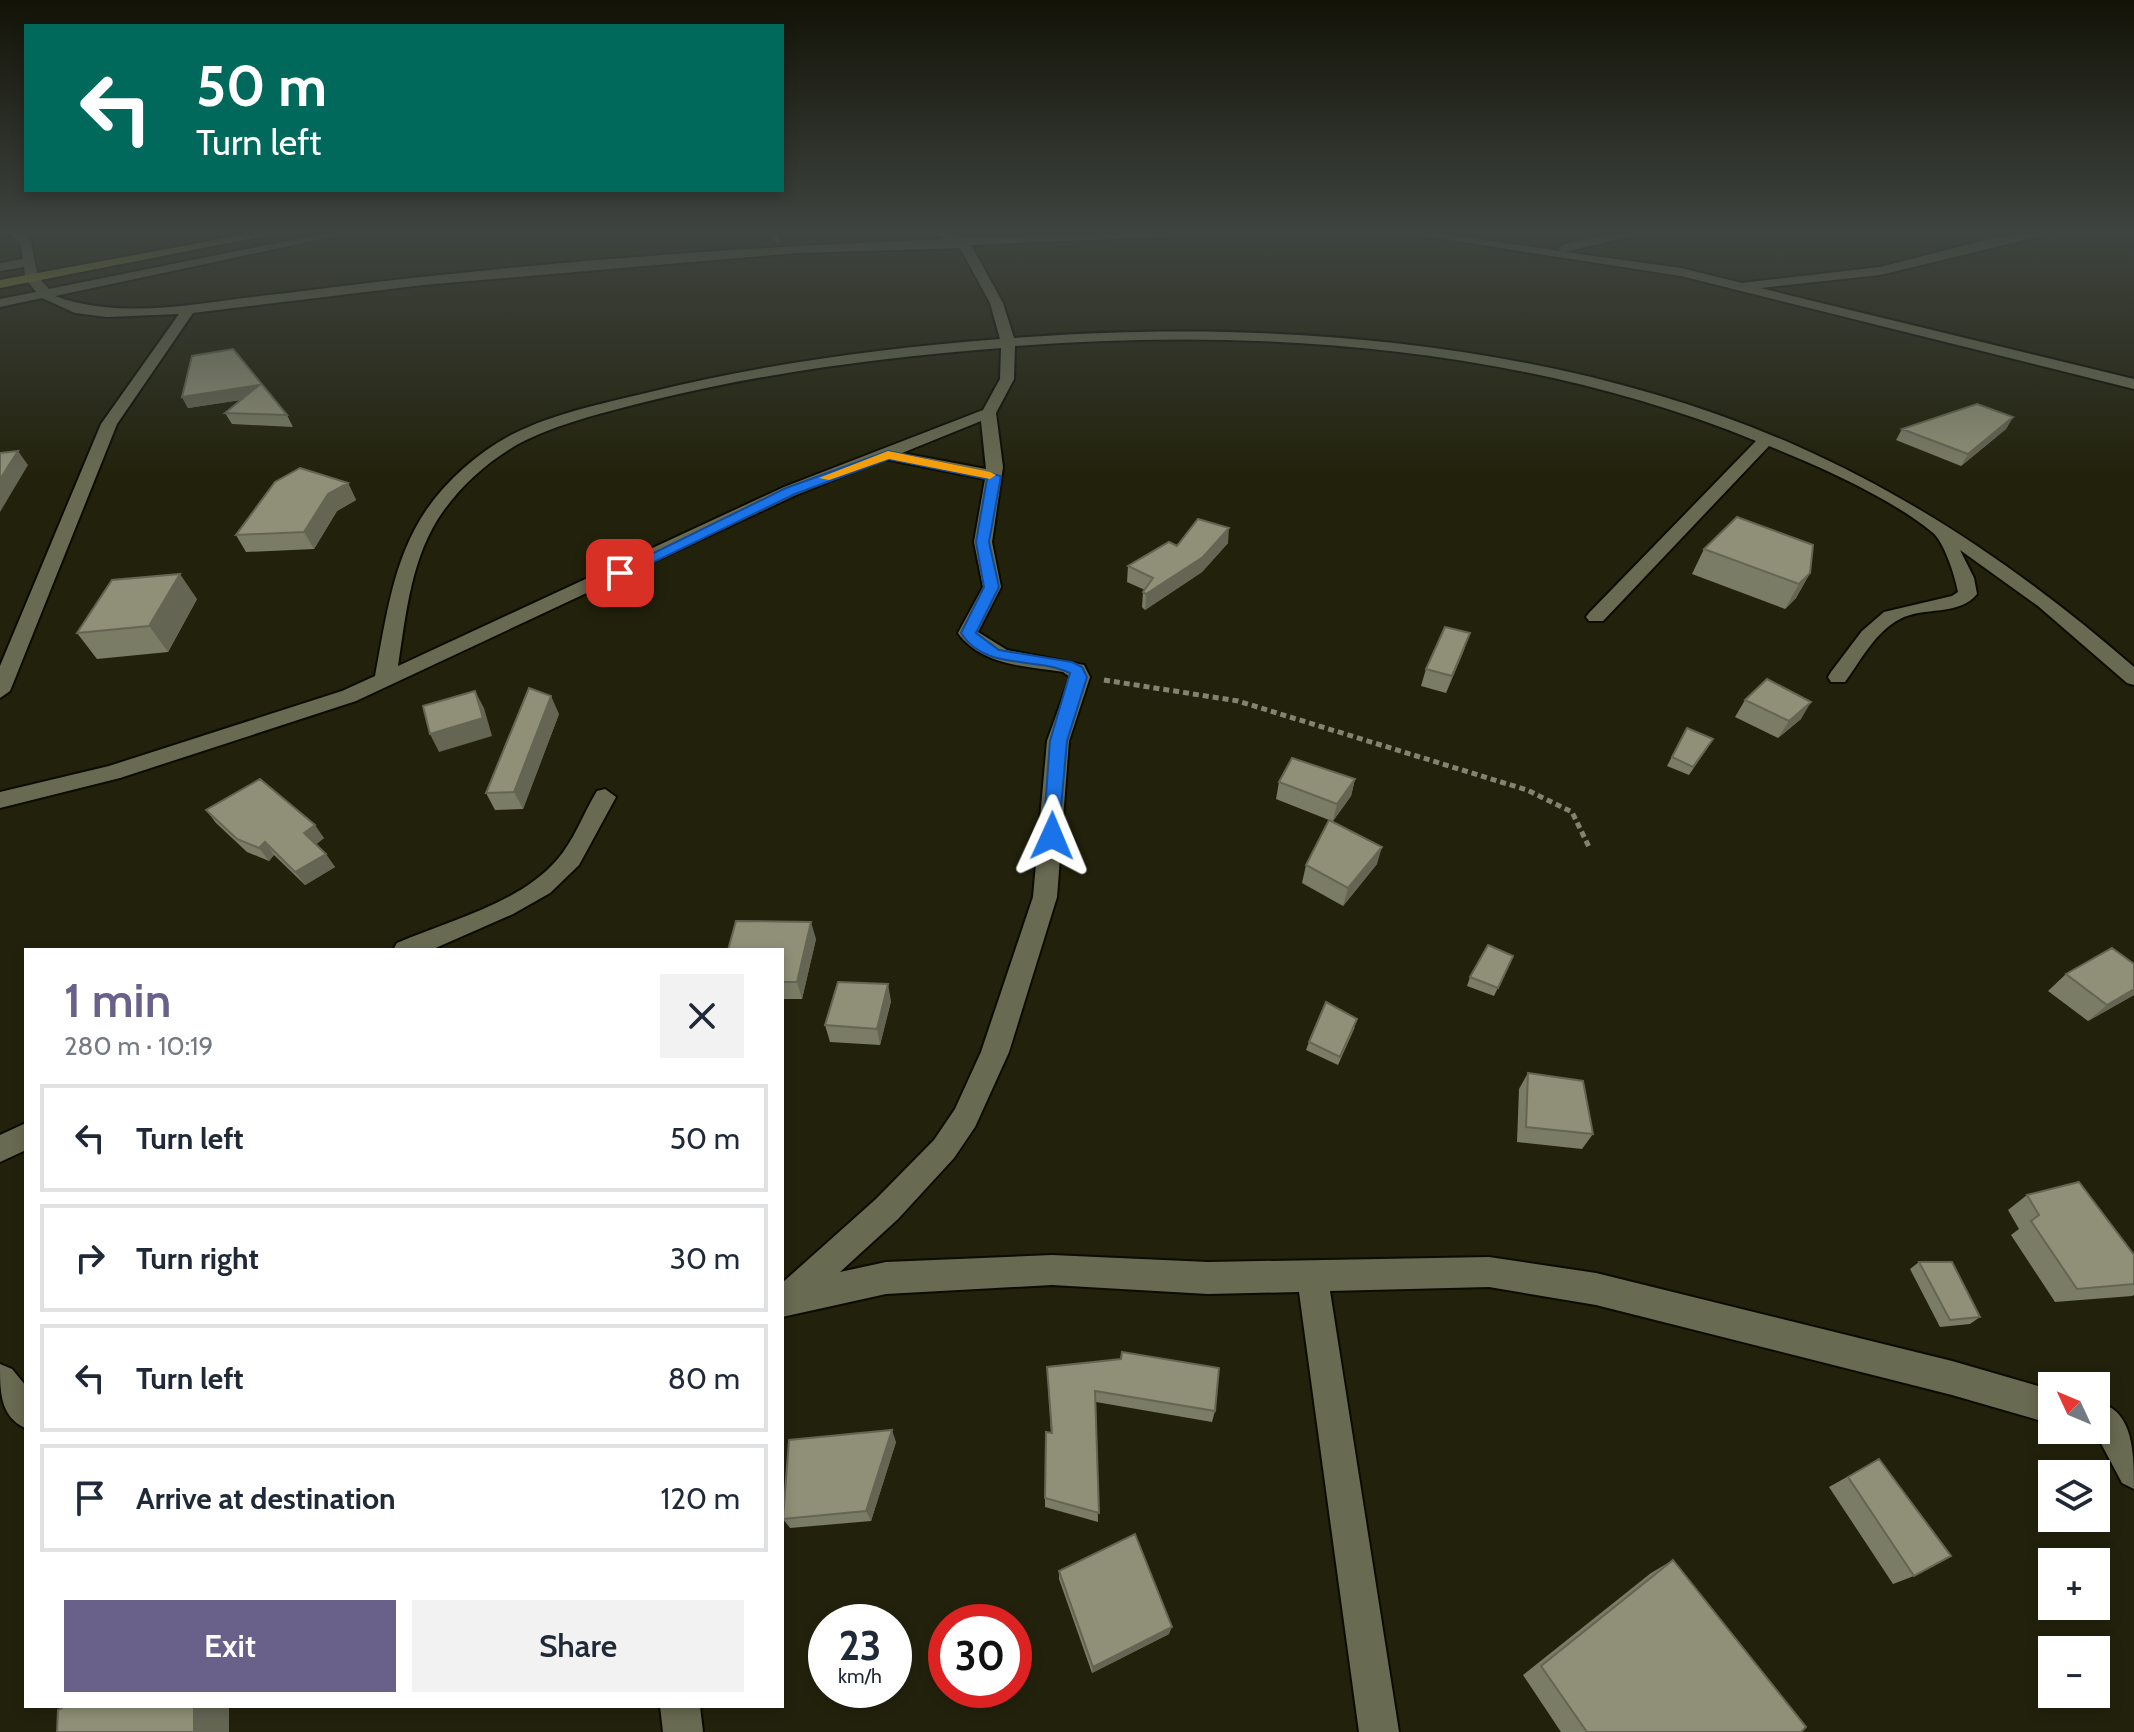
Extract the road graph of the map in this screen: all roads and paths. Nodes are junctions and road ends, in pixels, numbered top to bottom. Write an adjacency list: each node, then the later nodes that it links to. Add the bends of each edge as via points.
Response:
1 (186, 313): 16 (street, via 109,424)
2 (1000, 313): 4 (street)
3 (1844, 313): 5 (street)
4 (1010, 341): 6 (street, via 1007,381); 7 (street, via 1123,334 1463,355 1607,386); 15 (street, via 726,377 569,418 506,445 477,465 433,509 408,558)
5 (2134, 384)
6 (988, 413): 8 (street); 9 (street)
7 (1766, 440): 10 (street, via 1888,498); 11 (street)
8 (888, 455): 9 (street); 15 (street, via 780,495)
9 (994, 476): 12 (street, via 983,542 992,587 968,633 995,654 1067,666)
10 (1942, 533): 13 (street, via 1968,594 1958,602 1891,615); 14 (street, via 2044,601)
11 (1596, 617)
12 (1080, 677): 19 (path, via 1238,701 1527,790 1572,812); 24 (street, via 1058,741 1045,897 995,1052 965,1118 944,1149 887,1209)
13 (1838, 677)
14 (2134, 678)
15 (385, 680): 18 (street, via 322,706 112,773)
16 (0, 691)
17 (605, 797): 20 (street, via 556,875)
18 (0, 800)
19 (1590, 849)
20 (410, 948)
21 (24, 1137): 22 (street)
22 (0, 1149)
23 (1312, 1274): 24 (street, via 1208,1278 1052,1270 916,1276); 26 (street, via 1489,1272 1596,1289); 32 (street)
24 (784, 1302)
25 (0, 1381): 27 (street)
26 (2038, 1403)
27 (17, 1411)
28 (2113, 1425): 29 (street)
29 (2134, 1471)
30 (680, 1708): 31 (street)
31 (683, 1732)
32 (1379, 1732)

